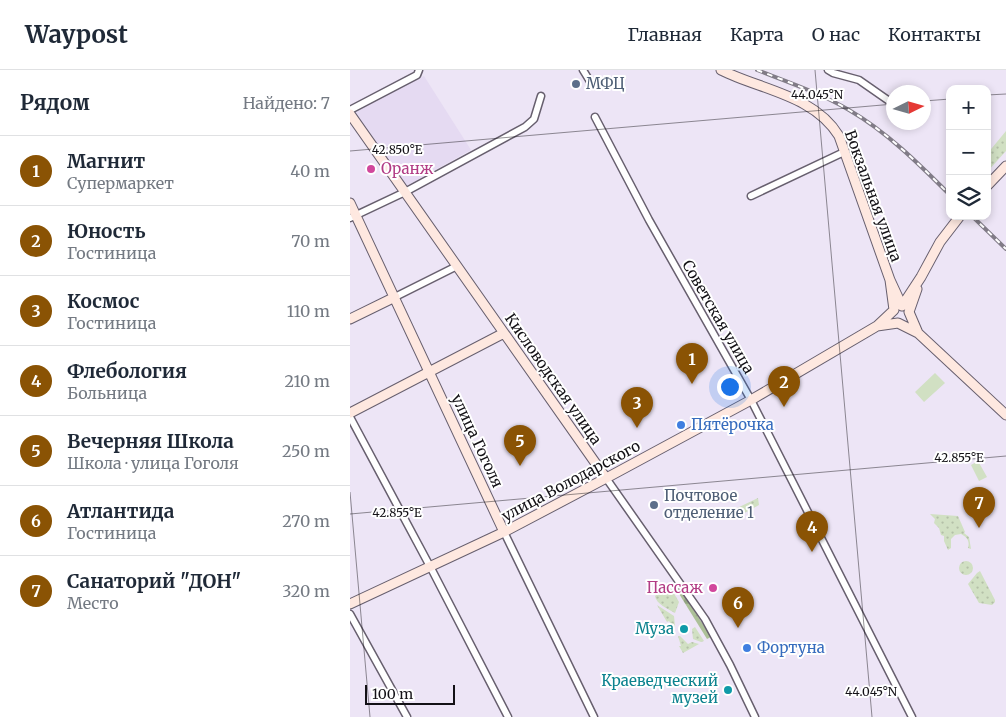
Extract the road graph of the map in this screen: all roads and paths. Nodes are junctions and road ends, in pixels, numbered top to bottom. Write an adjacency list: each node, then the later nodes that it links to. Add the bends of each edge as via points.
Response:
1 (419, 70): 8 (street, via 417,75)
2 (583, 70): 5 (street)
3 (721, 70): 10 (street, Вокзальная улица, via 812,109 832,126)
4 (828, 70): 7 (street, via 859,80)
5 (591, 83)
6 (541, 96): 13 (street, via 534,119 525,127)
7 (886, 100)
8 (350, 112): 13 (street, Кисловодская улица)
9 (595, 117): 29 (street, Советская улица)
10 (844, 152): 14 (street); 21 (street, Вокзальная улица)
11 (1006, 166): 12 (street)
12 (991, 182)
13 (405, 192): 16 (street); 18 (street, Кисловодская улица)
14 (751, 196)
15 (350, 203): 16 (street, улица Гоголя)
16 (353, 216): 20 (street, улица Гоголя)
17 (957, 220): 19 (street, via 940,242)
18 (457, 266): 20 (street); 26 (street, Кисловодская улица)
19 (921, 277): 21 (street); 22 (street)
20 (395, 296): 23 (street); 28 (street, улица Гоголя)
21 (898, 308): 22 (street, via 906,308); 24 (street, via 893,318); 25 (street)
22 (909, 312): 24 (street, via 906,322); 27 (street)
23 (350, 319)
24 (898, 323): 25 (street); 27 (street)
25 (877, 326): 29 (street, улица Володарского)
26 (504, 333): 28 (street); 33 (street, Кисловодская улица)
27 (918, 333): 31 (street)
28 (430, 372): 30 (street); 34 (street, улица Гоголя)
29 (751, 400): 33 (street, улица Володарского); 42 (street, Советская улица)
30 (350, 412)
31 (1006, 415)
32 (350, 417): 35 (street)
33 (606, 478): 34 (street, улица Володарского); 41 (street, Кисловодская улица, via 705,619)
34 (504, 532): 35 (street, улица Володарского); 40 (street, улица Гоголя)
35 (430, 566): 36 (street, улица Володарского); 39 (street)
36 (350, 604)
37 (350, 614): 38 (street)
38 (407, 717)
39 (508, 717)
40 (594, 717)
41 (755, 717)
42 (912, 717)

